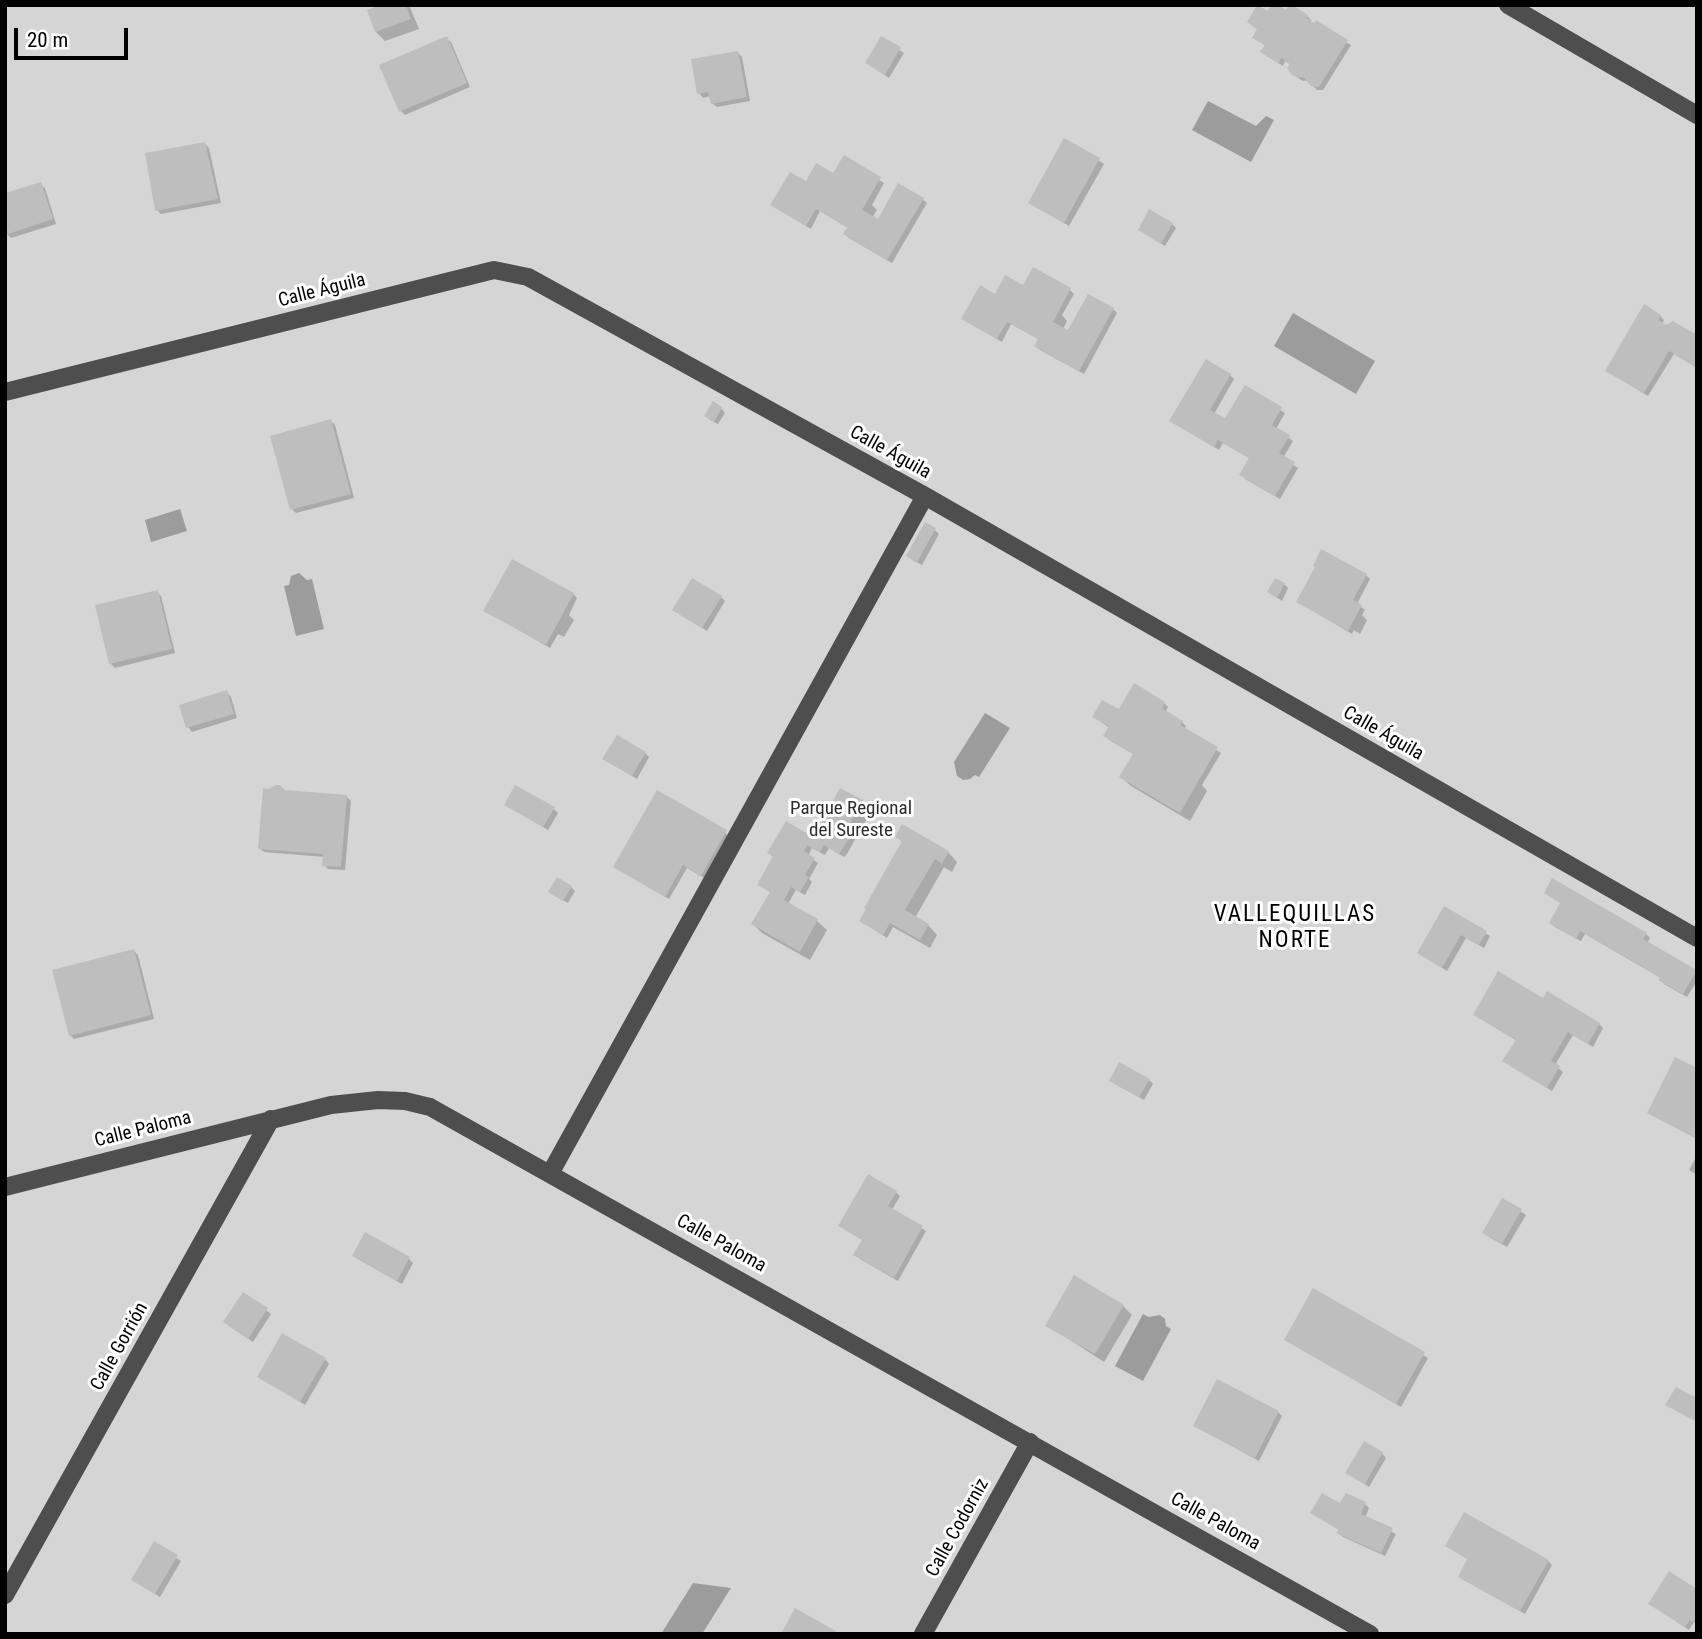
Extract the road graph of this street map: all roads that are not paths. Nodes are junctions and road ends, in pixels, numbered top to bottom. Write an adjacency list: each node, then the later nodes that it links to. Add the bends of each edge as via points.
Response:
1 (1508, 5): 2 (street)
2 (1697, 115)
3 (5, 392): 4 (street, Calle Águila, via 494,270 528,277)
4 (925, 496): 5 (street, Calle Águila); 7 (street)
5 (1697, 938)
6 (271, 1119): 7 (street, Calle Paloma, via 331,1105 405,1101 430,1107); 8 (street, Calle Paloma); 10 (street, Calle Gorrión)
7 (551, 1172): 9 (street, Calle Paloma)
8 (5, 1187)
9 (1030, 1442): 11 (street, Calle Codorniz); 12 (street, Calle Paloma)
10 (5, 1595)
11 (923, 1634)
12 (1370, 1634)

